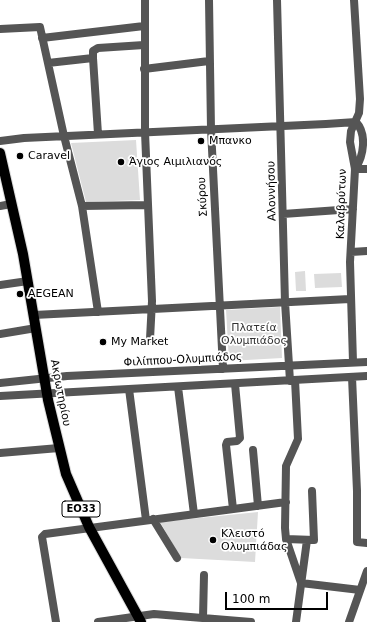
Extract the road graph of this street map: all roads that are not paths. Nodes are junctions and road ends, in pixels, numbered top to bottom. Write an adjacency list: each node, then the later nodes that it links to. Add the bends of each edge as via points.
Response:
1 (145, 0): 5 (street)
2 (209, 0): 10 (street, Σκύρου)
3 (277, 0): 14 (street, Αλοννήσου)
4 (354, 0): 13 (street, Καλαβρύτων, via 360,98)
5 (144, 26): 7 (street); 8 (street)
6 (0, 29): 7 (street, via 39,26)
7 (42, 38): 11 (street)
8 (144, 45): 9 (street, via 98,48 93,51); 12 (street)
9 (93, 58): 11 (street); 17 (street)
10 (209, 61): 12 (street); 15 (street, Σκύρου)
11 (48, 62): 18 (street)
12 (144, 69): 16 (street)
13 (356, 122): 14 (street); 21 (street, Καλαβρύτων, via 351,131 350,142); 21 (street, via 362,130 363,145 361,159)
14 (281, 127): 15 (street); 28 (street, Αλοννήσου)
15 (210, 129): 16 (street); 35 (street, Σκύρου)
16 (145, 132): 17 (street); 24 (street)
17 (98, 134): 18 (street)
18 (64, 136): 19 (street); 26 (street)
19 (0, 141)
20 (0, 153): 23 (main road, Ακρωτηρίου / ΕΟ33)
21 (355, 169): 22 (street); 27 (street, Καλαβρύτων)
22 (367, 169)
23 (11, 204): 25 (street); 31 (main road, Ακρωτηρίου / ΕΟ33)
24 (148, 205): 26 (street); 36 (street)
25 (0, 206)
26 (82, 206): 37 (street)
27 (353, 209): 28 (street); 30 (street, Καλαβρύτων)
28 (283, 214): 34 (street, Αλοννήσου)
29 (367, 250): 30 (street)
30 (351, 252): 33 (street, Καλαβρύτων)
31 (28, 281): 32 (street); 38 (main road, Ακρωτηρίου / ΕΟ33)
32 (0, 285)
33 (350, 299): 34 (street); 42 (street, Καλαβρύτων)
34 (285, 302): 35 (street); 44 (street, Αλοννήσου)
35 (219, 305): 36 (street); 45 (street, Σκύρου)
36 (152, 309): 37 (street); 41 (street)
37 (98, 312): 38 (street)
38 (34, 315): 39 (main road, Ακρωτηρίου / ΕΟ33)
39 (36, 328): 40 (street); 49 (main road, Ακρωτηρίου / ΕΟ33)
40 (0, 334)
41 (150, 339)
42 (353, 362): 43 (street, Φιλίππου-Ολυμπιάδος); 44 (street, Φιλίππου-Ολυμπιάδος)
43 (367, 362)
44 (289, 366): 45 (street, Φιλίππου-Ολυμπιάδος); 50 (street, Αλοννήσου)
45 (223, 369): 46 (street, Φιλίππου-Ολυμπιάδος)
46 (155, 372): 49 (street, Φιλίππου-Ολυμπιάδος); 54 (street)
47 (367, 376): 48 (street)
48 (352, 377): 50 (street); 70 (street, via 357,542)
49 (44, 379): 51 (street, Φιλίππου-Ολυμπιάδος); 56 (main road, Ακρωτηρίου / ΕΟ33)
50 (292, 380): 52 (street); 62 (street, Αλοννήσου, via 298,441 286,466)
51 (0, 382)
52 (236, 384): 53 (street); 64 (street, via 240,438 227,442 226,445)
53 (178, 387): 54 (street); 65 (street)
54 (157, 388): 55 (street)
55 (129, 389): 56 (street); 66 (street)
56 (47, 394): 57 (street); 58 (main road, Ακρωτηρίου / ΕΟ33)
57 (0, 396)
58 (60, 448): 60 (street); 67 (main road, Ακρωτηρίου / ΕΟ33, via 70,486)
59 (253, 450): 63 (street)
60 (0, 453)
61 (312, 491): 69 (street, via 314,540)
62 (286, 502): 63 (street); 68 (street, Αλοννήσου)
63 (258, 506): 64 (street)
64 (233, 509): 65 (street)
65 (194, 514): 66 (street)
66 (150, 520): 67 (street); 71 (street)
67 (89, 527): 77 (main road, Ακρωτηρίου / ΕΟ33); 78 (street, via 53,532 42,537)
68 (286, 539): 69 (street); 74 (street, Αλοννήσου)
69 (307, 540): 74 (street)
70 (367, 543)
71 (177, 558)
72 (367, 571): 75 (street)
73 (204, 575): 76 (street)
74 (301, 583): 75 (street); 81 (street)
75 (360, 590): 82 (street)
76 (203, 618): 77 (street, via 154,614); 80 (street)
77 (139, 619): 79 (street)
78 (56, 622)
79 (98, 622)
80 (246, 622)
81 (296, 622)
82 (349, 622)

